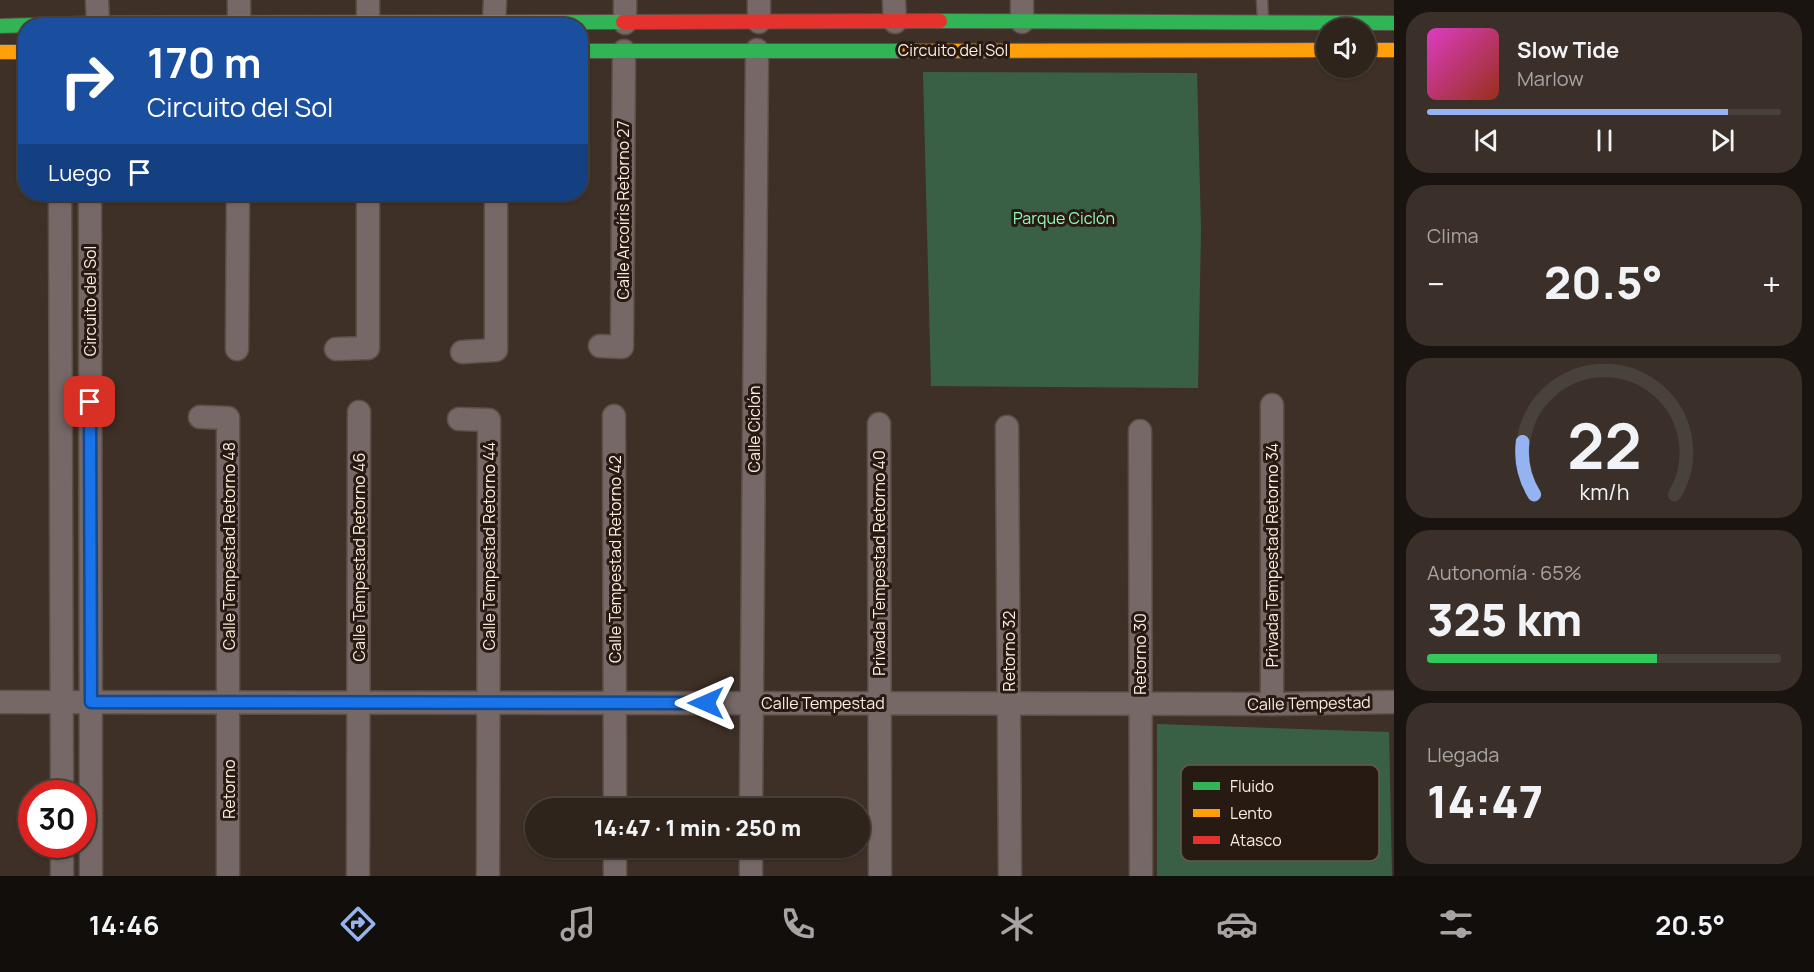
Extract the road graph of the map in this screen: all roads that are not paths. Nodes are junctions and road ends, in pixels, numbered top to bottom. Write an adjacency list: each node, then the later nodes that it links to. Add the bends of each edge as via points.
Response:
1 (98, 0): 10 (street)
2 (239, 0): 11 (street)
3 (368, 0): 12 (street)
4 (495, 0): 13 (street)
5 (625, 0): 16 (street)
6 (1262, 0): 18 (lane)
7 (759, 11): 8 (street); 16 (street)
8 (894, 11): 9 (street)
9 (1022, 11): 14 (street)
10 (98, 18)
11 (239, 18)
12 (368, 18)
13 (494, 18)
14 (1176, 21): 18 (street); 22 (street)
15 (588, 22): 16 (street)
16 (625, 22)
17 (1394, 23): 18 (street)
18 (1263, 24)
19 (18, 25): 20 (street)
20 (0, 26)
21 (757, 50): 22 (street, Circuito del Sol); 27 (street, Circuito del Sol); 57 (street, Calle Ciclón)
22 (1179, 50): 23 (street, Circuito del Sol)
23 (1316, 50)
24 (1376, 50): 25 (street)
25 (1394, 50)
26 (588, 51): 27 (street, Circuito del Sol)
27 (624, 51): 35 (street, Calle Arcoíris Retorno 27, via 622,347)
28 (0, 52): 29 (street)
29 (18, 52)
30 (60, 201): 48 (street, Circuito del Sol)
31 (90, 201): 49 (street, Circuito del Sol)
32 (238, 201): 36 (street)
33 (368, 201): 37 (street, via 368,348)
34 (496, 201): 38 (street, via 496,350)
35 (600, 346)
36 (237, 349)
37 (336, 349)
38 (462, 352)
39 (1272, 405): 59 (street, Privada Tempestad Retorno 34)
40 (359, 412): 51 (street, Calle Tempestad Retorno 46)
41 (614, 416): 56 (street, Calle Tempestad Retorno 42)
42 (200, 417): 50 (street, Calle Tempestad Retorno 48, via 228,418)
43 (459, 419): 52 (street, Calle Tempestad Retorno 44, via 489,420)
44 (879, 424): 53 (street, Privada Tempestad Retorno 40)
45 (1007, 427): 58 (street, Retorno 32)
46 (1140, 431): 54 (street, Retorno 30)
47 (0, 702): 48 (street, Calle Tempestad)
48 (62, 702): 49 (street, Calle Tempestad); 60 (street, Circuito del Sol)
49 (91, 702): 50 (street, Calle Tempestad); 67 (street, Circuito del Sol)
50 (229, 702): 51 (street, Calle Tempestad); 68 (street, Retorno)
51 (359, 702): 52 (street, Calle Tempestad); 69 (street, Calle Tempestad Retorno 46)
52 (488, 702): 56 (street, Calle Tempestad); 70 (street)
53 (879, 702): 57 (street, Calle Tempestad); 58 (street, Calle Tempestad); 73 (street, Privada Tempestad Retorno 40)
54 (1140, 702): 58 (street, Calle Tempestad); 59 (street, Calle Tempestad); 75 (street, Retorno 30)
55 (1394, 702): 59 (street, Calle Tempestad)
56 (615, 703): 57 (street, Calle Tempestad); 61 (street, Calle Tempestad Retorno 42)
57 (752, 703): 62 (street, Calle Ciclón)
58 (1009, 703): 74 (street, Retorno 32)
59 (1272, 704)
60 (62, 780)
61 (615, 798)
62 (751, 798)
63 (62, 858): 66 (street)
64 (615, 858): 71 (street)
65 (751, 858): 72 (street)
66 (62, 876)
67 (91, 876)
68 (228, 876)
69 (358, 876)
70 (488, 876)
71 (615, 876)
72 (751, 876)
73 (880, 876)
74 (1010, 876)
75 (1141, 876)

